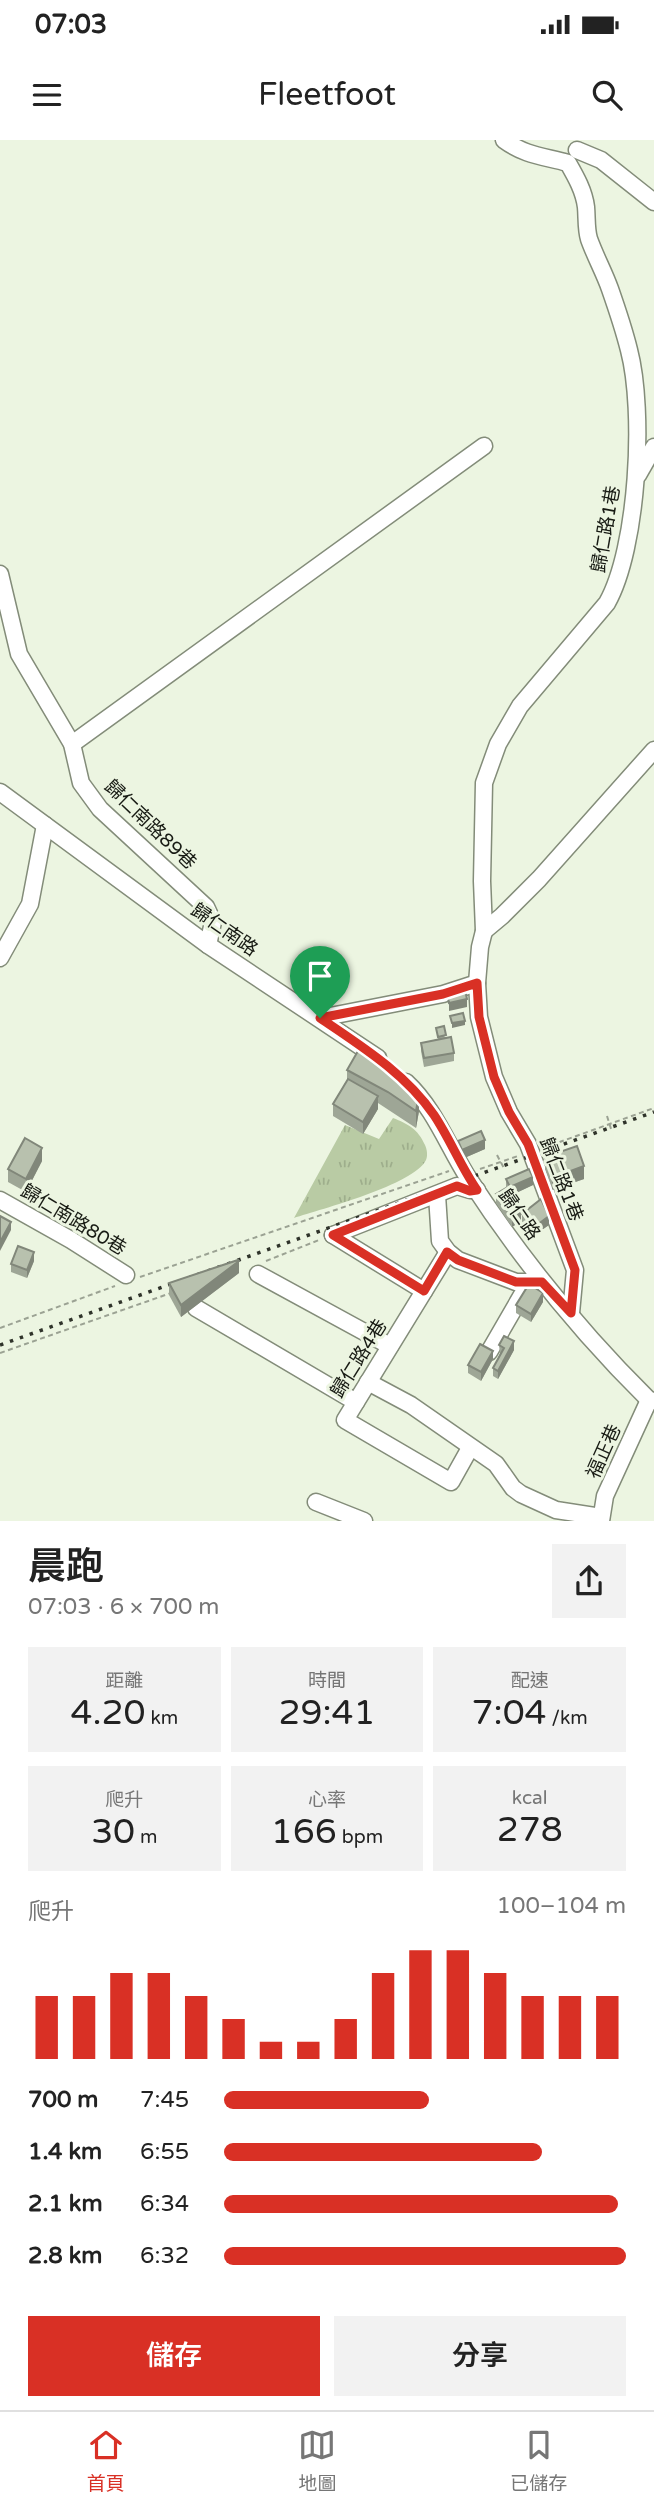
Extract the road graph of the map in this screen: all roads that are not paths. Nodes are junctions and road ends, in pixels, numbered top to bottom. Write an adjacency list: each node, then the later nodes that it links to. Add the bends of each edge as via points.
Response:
1 (504, 140): 2 (street, via 533,156)
2 (576, 151): 3 (street, via 601,160); 6 (street, 歸仁路1巷, via 587,232 630,353 638,421)
3 (654, 202)
4 (484, 446): 8 (street)
5 (654, 447): 6 (street)
6 (635, 481): 12 (street, 歸仁路1巷, via 617,585 520,706 498,744 484,783)
7 (0, 574): 8 (street, 歸仁南路89巷, via 19,654)
8 (72, 744): 13 (street, 歸仁南路89巷, via 81,783 100,808 206,907 213,922)
9 (654, 750): 12 (street, via 539,879)
10 (0, 792): 11 (street, 歸仁南路)
11 (45, 825): 13 (street, 歸仁南路); 14 (street, via 30,904)
12 (484, 931): 15 (street, 歸仁路1巷)
13 (208, 945): 16 (street, 歸仁南路)
14 (0, 958)
15 (477, 983): 16 (street); 27 (street, 歸仁路1巷, via 479,1017 494,1077 529,1148 575,1270)
16 (320, 1018): 17 (street, 歸仁南路, via 410,1086 434,1116)
17 (464, 1170): 18 (street, 歸仁路)
18 (477, 1190): 19 (street, via 457,1186); 24 (street, 歸仁路)
19 (437, 1195): 21 (street, via 440,1241); 25 (street, via 333,1235)
20 (0, 1200): 23 (street, 歸仁南路80巷, via 71,1240)
21 (447, 1252): 24 (street, via 493,1275); 25 (street, 歸仁路4巷)
22 (257, 1270): 28 (street)
23 (124, 1281)
24 (536, 1282): 27 (street, 歸仁路); 29 (street)
25 (424, 1291): 28 (street, 歸仁路4巷)
26 (197, 1308): 32 (street)
27 (571, 1313): 31 (street, 歸仁路, via 608,1360)
28 (390, 1346): 30 (street, 歸仁路4巷)
29 (489, 1352)
30 (368, 1382): 32 (street, 歸仁路4巷); 33 (street, via 411,1405)
31 (652, 1400): 35 (street, 福正巷, via 605,1496)
32 (356, 1402): 33 (street, 歸仁路4巷, via 345,1420 451,1482)
33 (470, 1447): 35 (street, via 496,1464 521,1494 556,1510)
34 (316, 1502): 36 (street)
35 (601, 1519)
36 (364, 1521)

